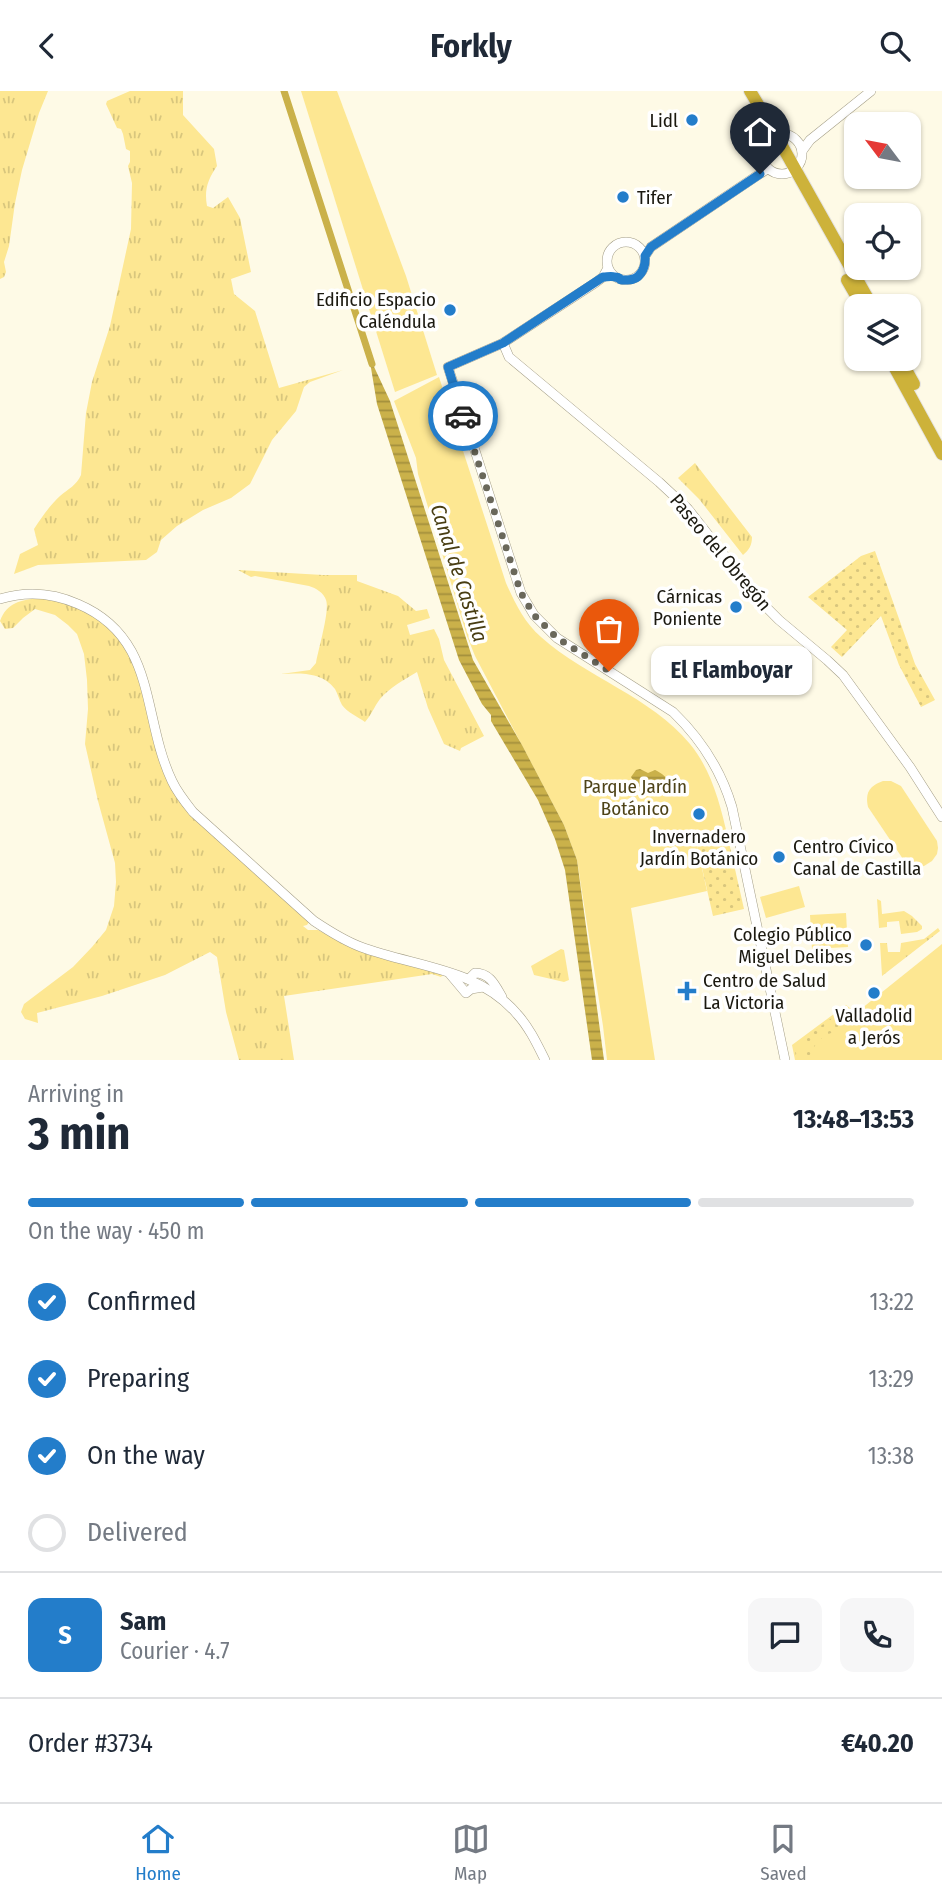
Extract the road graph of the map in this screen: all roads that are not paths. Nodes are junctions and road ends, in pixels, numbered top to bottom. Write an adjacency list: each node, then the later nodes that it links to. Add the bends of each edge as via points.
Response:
1 (740, 91): 4 (highway)
2 (750, 91): 4 (highway)
3 (872, 91): 5 (street)
4 (772, 137): 5 (street, via 786,134); 6 (street, via 761,152); 7 (highway)
5 (799, 146): 7 (street, via 801,159)
6 (767, 169): 7 (street, via 776,174); 8 (street)
7 (792, 171): 12 (highway); 13 (highway)
8 (643, 252): 9 (street, via 629,242 617,245 608,256); 11 (street, via 645,265 640,275 628,280)
9 (608, 268): 10 (street); 11 (street)
10 (603, 277): 11 (street); 14 (street)
11 (615, 277)
12 (856, 294)
13 (865, 294)
14 (503, 343): 20 (street, Paseo del Obregón, via 509,357 674,494 760,601 843,675); 26 (street, via 448,367 521,593 534,615 557,638 673,712 704,746 732,807)
15 (897, 371): 18 (highway)
16 (906, 371): 17 (highway)
17 (942, 437)
18 (942, 454)
19 (0, 599): 21 (street, via 48,595 100,616 136,660 166,766 193,812 333,933 372,951)
20 (942, 817)
21 (446, 971): 22 (street); 23 (street, via 466,993)
22 (469, 979): 23 (street); 24 (street, via 475,973 484,974)
23 (483, 987): 24 (street)
24 (507, 1004): 25 (street)
25 (545, 1060)
26 (785, 1060)

